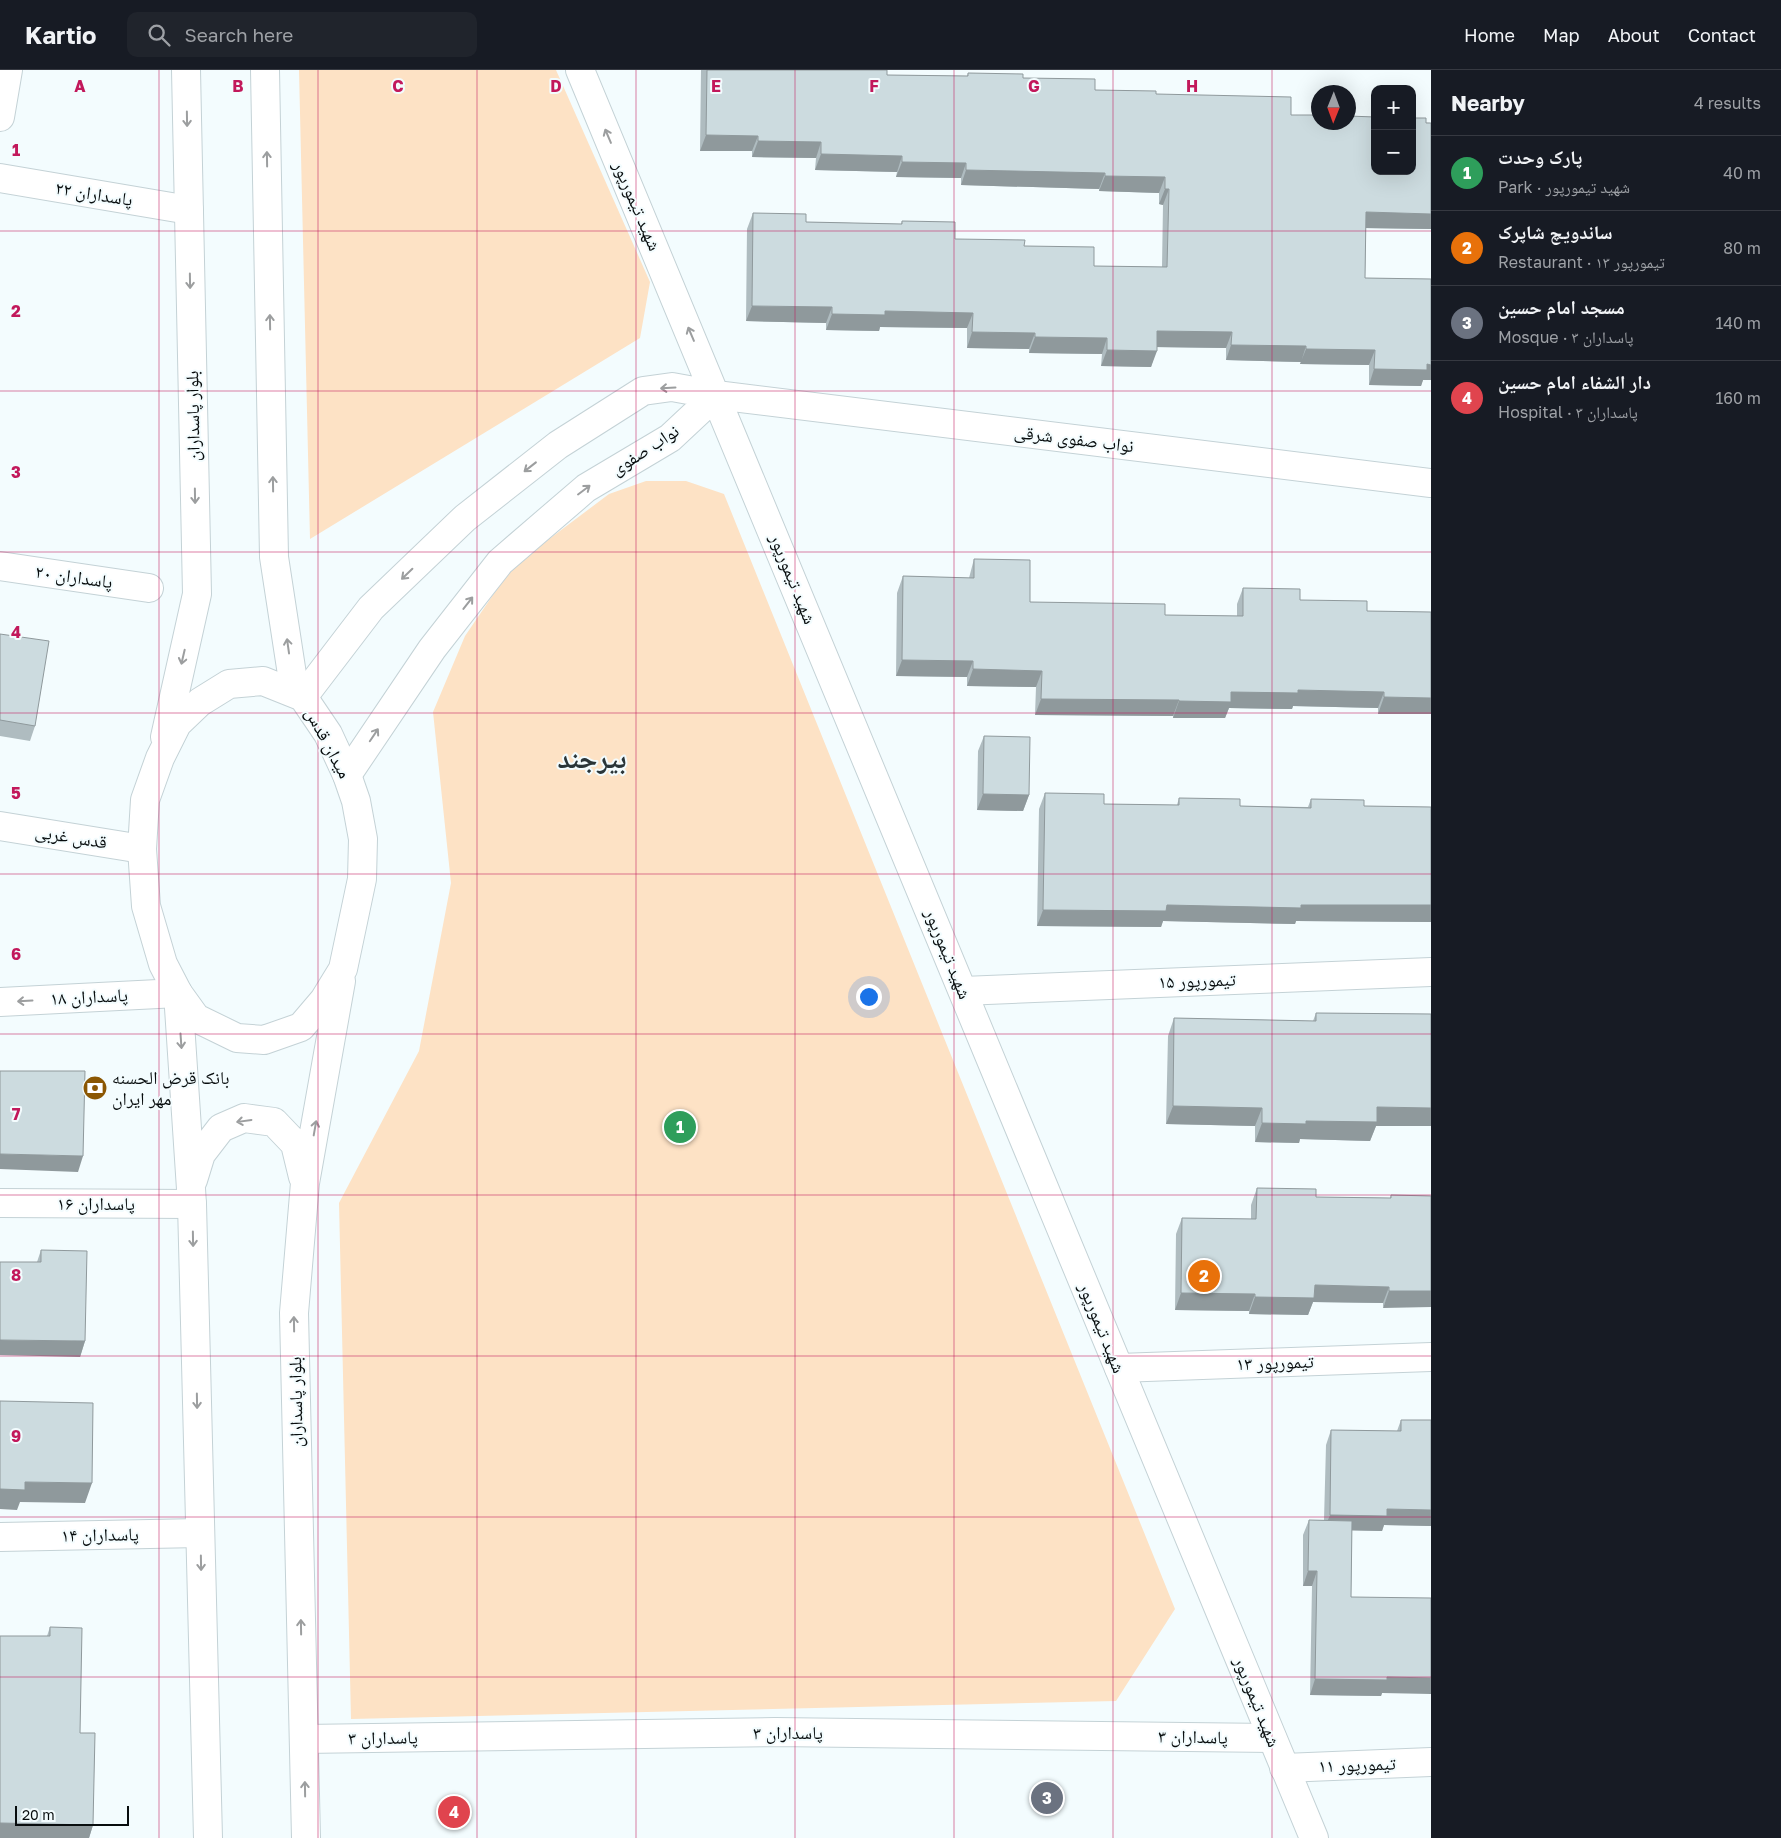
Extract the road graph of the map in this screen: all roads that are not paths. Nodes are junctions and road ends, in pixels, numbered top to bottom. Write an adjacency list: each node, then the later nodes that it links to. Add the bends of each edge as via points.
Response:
1 (8, 70): 5 (street)
2 (186, 70): 7 (street, بلوار پاسداران, one-way to 7)
3 (265, 70): 12 (street, one-way to 3, via 274,557)
4 (580, 70): 8 (street, شهید تیمورپور, one-way to 4)
5 (0, 117)
6 (0, 178): 7 (street, پاسداران ۲۲)
7 (189, 210): 13 (street, بلوار پاسداران, one-way to 13, via 197,594)
8 (716, 395): 9 (street, نواب صفوی شرقی); 12 (street, one-way to 12, via 672,387 643,391 558,445 465,518 371,608); 14 (street, نواب صفوی, one-way to 8, via 432,649 500,562 586,488 670,438); 19 (street, شهید تیمورپور)
9 (1431, 483)
10 (0, 566): 11 (street, پاسداران ۲۰)
11 (148, 588)
12 (299, 696): 13 (street, میدان قدس, via 263,682 229,684 200,702 178,724); 14 (street, میدان قدس, via 328,734)
13 (160, 758): 16 (street, میدان قدس, via 145,800)
14 (347, 776): 17 (street, میدان قدس, via 356,801 363,839 362,879)
15 (0, 826): 16 (street, قدس غربی)
16 (142, 849): 20 (street, میدان قدس, via 146,906 163,964)
17 (343, 969): 20 (street, میدان قدس, via 324,1000 301,1027 264,1040 237,1038 196,1018); 22 (street, بلوار پاسداران, one-way to 17)
18 (1431, 972): 19 (street, تیمورپور ۱۵)
19 (963, 991): 26 (street, شهید تیمورپور)
20 (178, 993): 21 (street, پاسداران ۱۸, one-way to 21); 23 (street, one-way to 23)
21 (0, 1002)
22 (305, 1183): 23 (street, one-way to 23, via 295,1144 274,1122 244,1118 221,1128 201,1154); 30 (street, بلوار پاسداران, one-way to 22, via 294,1313)
23 (192, 1195): 24 (street, پاسداران ۱۶); 27 (street, one-way to 27)
24 (0, 1203)
25 (1431, 1357): 26 (street, تیمورپور ۱۳)
26 (1119, 1368): 29 (street, شهید تیمورپور)
27 (200, 1533): 28 (street, پاسداران ۱۴); 33 (street, one-way to 33)
28 (0, 1537)
29 (1272, 1738): 30 (street, پاسداران ۳, via 775,1732); 32 (street, شهید تیمورپور)
30 (304, 1739): 34 (street, بلوار پاسداران, one-way to 30)
31 (1431, 1762): 32 (street, تیمورپور ۱۱)
32 (1284, 1768): 35 (street, شهید تیمورپور)
33 (208, 1838)
34 (306, 1838)
35 (1314, 1838)

